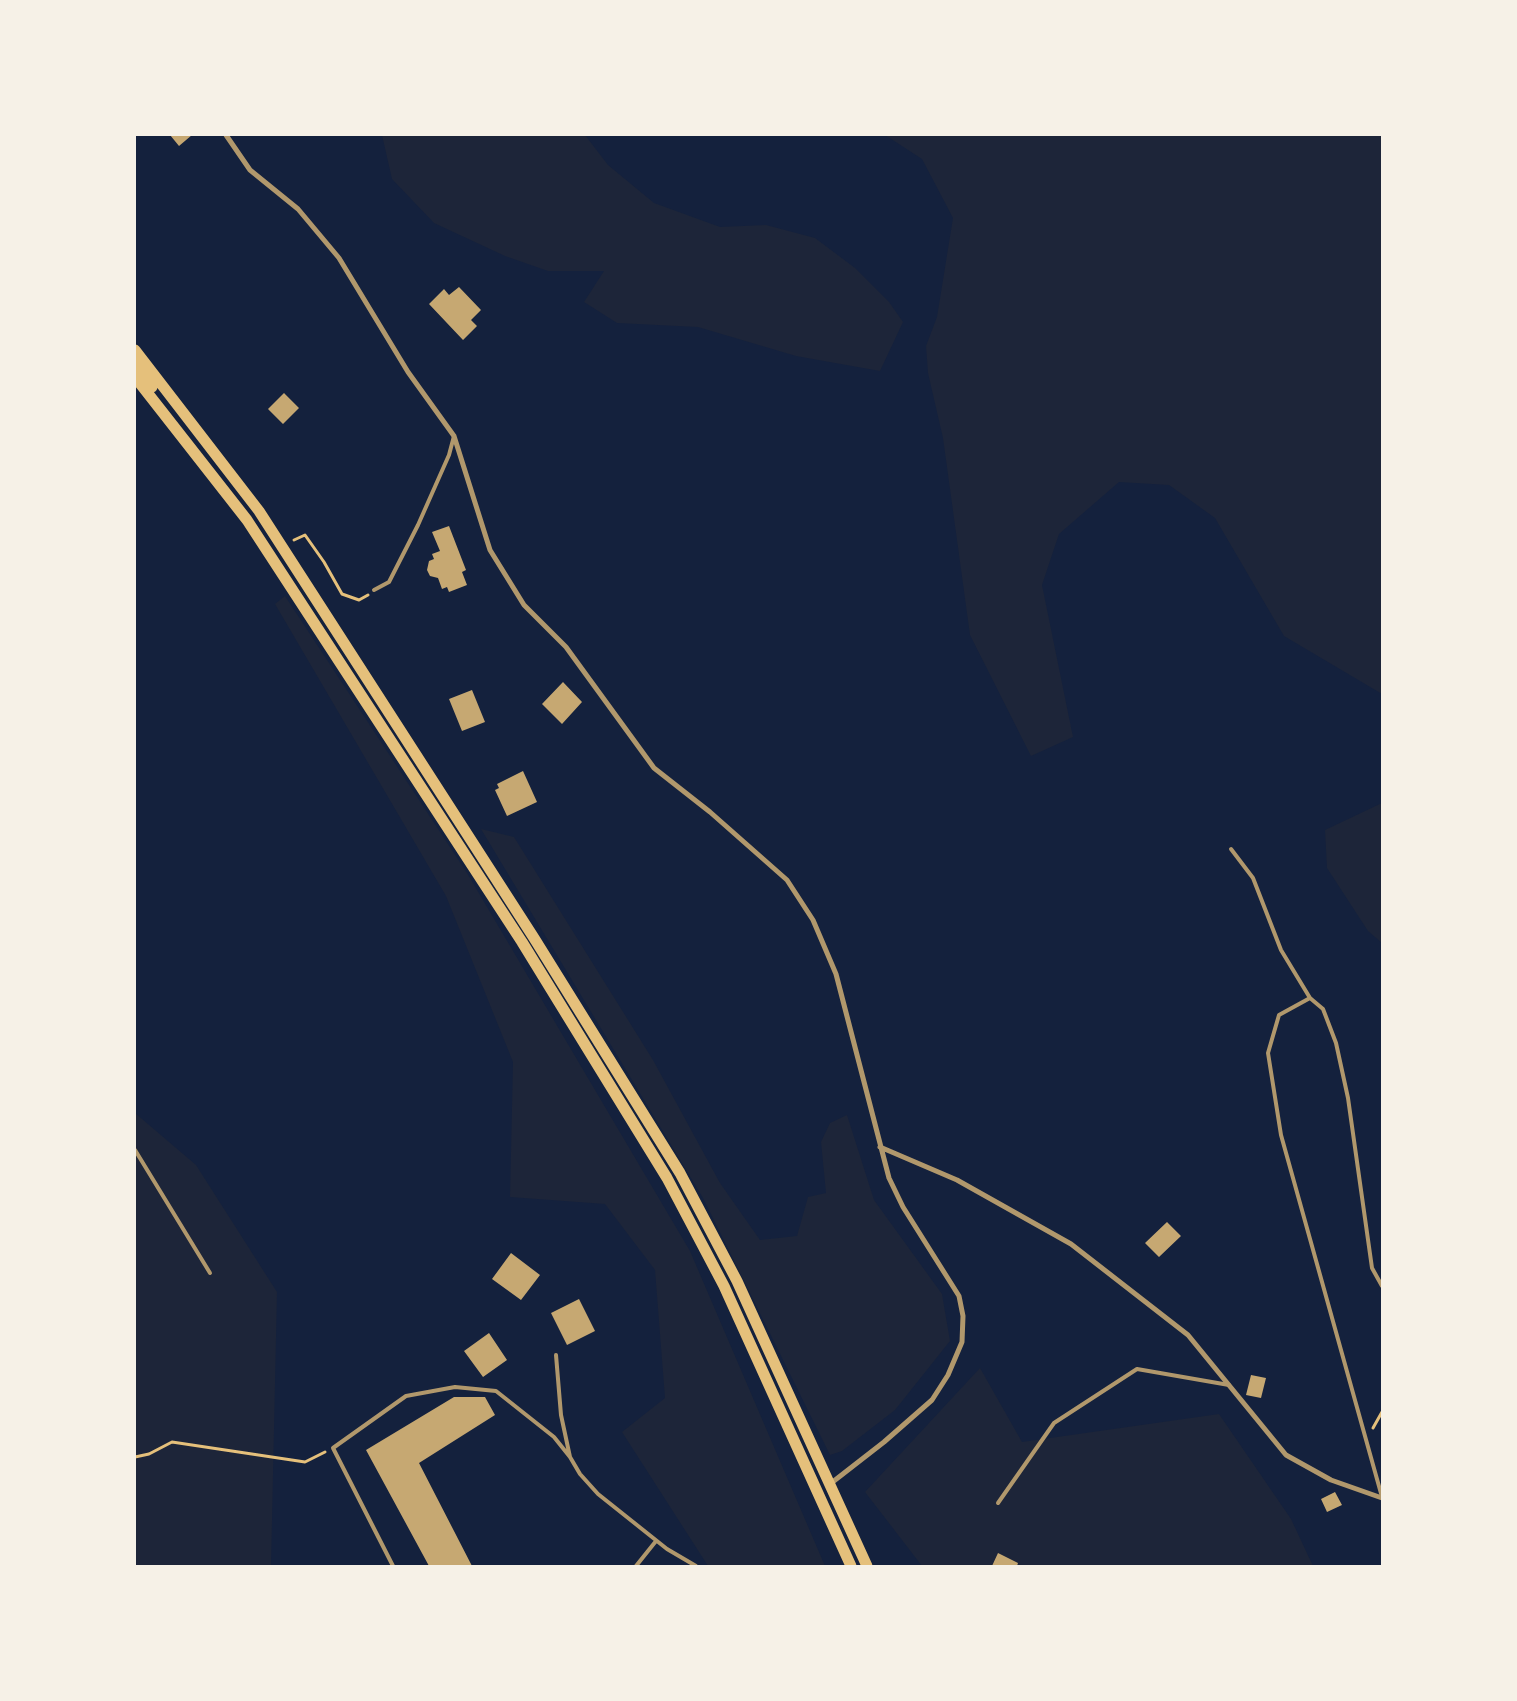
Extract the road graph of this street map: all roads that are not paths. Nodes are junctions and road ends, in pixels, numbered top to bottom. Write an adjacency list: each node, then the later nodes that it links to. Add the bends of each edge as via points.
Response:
1 (226, 135): 6 (street, via 250,170 298,209 339,258 408,372)
2 (135, 350): 5 (highway)
3 (135, 364): 5 (highway, via 156,392)
4 (135, 377): 24 (highway, via 246,520 522,942 667,1178 724,1286)
5 (166, 393): 17 (highway, via 259,511 534,938 680,1173 737,1282)
6 (454, 436): 7 (lane, via 418,525 389,582); 10 (street, via 490,550 524,605 566,647 654,768 787,880 813,920 836,974)
7 (374, 590)
8 (1231, 849): 9 (lane, via 1253,878 1281,950)
9 (1310, 998): 13 (lane, via 1323,1010 1336,1043 1348,1098 1372,1268); 18 (lane, via 1279,1015 1268,1053 1281,1135)
10 (880, 1147): 15 (street, via 957,1180 1071,1244 1188,1335); 17 (street, via 889,1178 903,1207 959,1296 963,1316 962,1342 948,1375 932,1400)
11 (135, 1150): 12 (lane)
12 (210, 1273)
13 (1382, 1286)
14 (556, 1355): 16 (lane)
15 (1229, 1385): 18 (street, via 1286,1456 1331,1480); 19 (lane, via 1137,1369 1054,1423)
16 (570, 1458): 20 (lane, via 598,1494); 21 (lane, via 554,1437 496,1391 455,1387 406,1396 333,1448)
17 (830, 1484): 25 (highway)
18 (1382, 1497)
19 (998, 1503)
20 (656, 1540): 22 (lane); 23 (lane)
21 (393, 1566)
22 (636, 1566)
23 (696, 1566)
24 (851, 1566)
25 (867, 1566)

